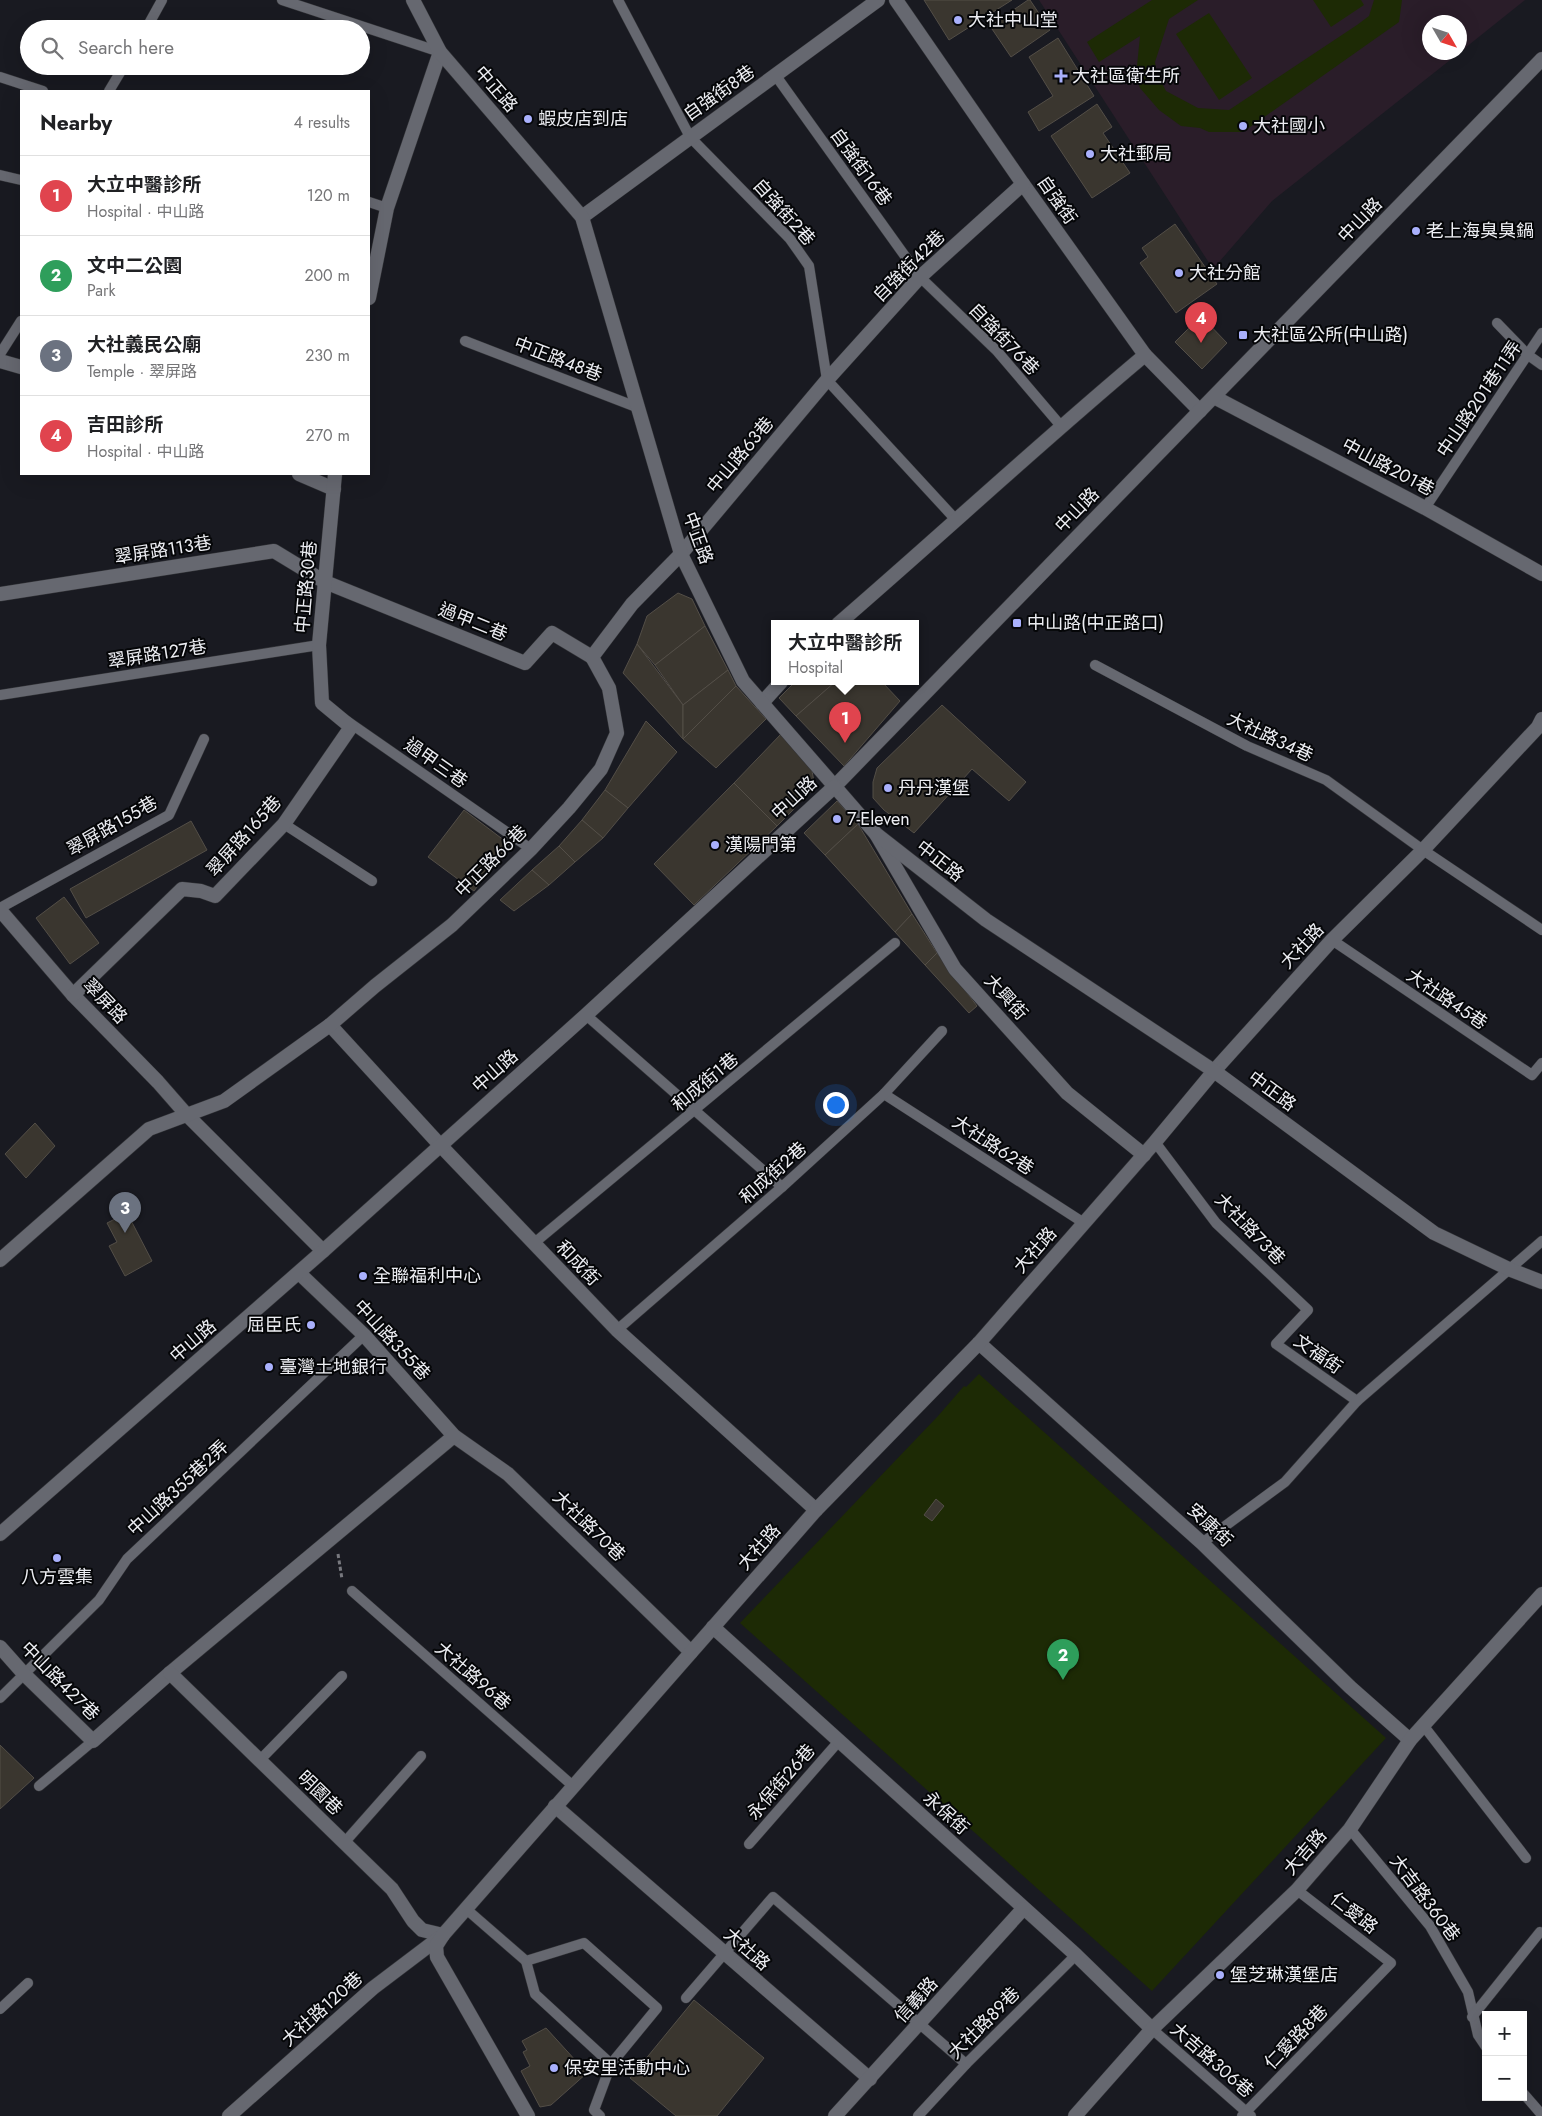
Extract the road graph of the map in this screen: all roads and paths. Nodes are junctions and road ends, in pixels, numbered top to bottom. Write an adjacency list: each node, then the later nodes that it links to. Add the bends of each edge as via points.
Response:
1 (162, 0): 7 (lane)
2 (282, 0): 8 (lane)
3 (413, 0): 10 (street, 中正路)
4 (618, 0): 17 (lane, 自強街2巷)
5 (878, 0): 13 (street, 自強街8巷)
6 (896, 0): 20 (street, 自強街)
7 (151, 20)
8 (343, 20)
9 (370, 29): 10 (lane)
10 (440, 52): 22 (street); 23 (street, 中正路)
11 (1542, 59): 37 (street, 中山路)
12 (119, 75): 16 (lane)
13 (776, 76): 17 (street, 自強街8巷); 24 (lane, 自強街16巷)
14 (0, 77): 15 (lane)
15 (40, 90)
16 (110, 90)
17 (690, 136): 23 (street, 自強街8巷); 36 (lane, 自強街2巷, via 790,239 809,266)
18 (0, 175): 19 (lane)
19 (20, 180)
20 (1023, 184): 24 (street, 自強街42巷); 31 (street, 自強街)
21 (370, 202): 22 (lane)
22 (387, 208): 25 (street)
23 (582, 217): 38 (street, 中正路)
24 (920, 277): 36 (street, 自強街42巷); 40 (lane, 自強街76巷, via 997,351)
25 (370, 293)
26 (20, 323): 30 (lane)
27 (1497, 324): 32 (lane)
28 (1542, 333): 32 (lane, 中山路201巷11弄)
29 (464, 341): 38 (lane, 中正路48巷)
30 (0, 354)
31 (1146, 355): 39 (street, 自強街); 40 (street)
32 (1528, 355): 34 (lane); 44 (lane, 中山路201巷11弄)
33 (0, 361): 35 (street)
34 (1542, 365)
35 (20, 367)
36 (827, 380): 45 (lane); 46 (street, 中山路63巷)
37 (1214, 397): 39 (street, 中山路); 44 (street, 中山路201巷)
38 (639, 408): 46 (street, 中正路)
39 (1200, 411): 60 (street, 中山路)
40 (1061, 426): 45 (street)
41 (301, 475): 43 (street)
42 (335, 475): 43 (street, 中正路30巷)
43 (334, 489): 48 (street, 中正路30巷)
44 (1425, 508): 47 (street, 中山路201巷)
45 (957, 521): 50 (street)
46 (681, 554): 52 (street, via 632,604); 57 (street, 中正路, via 743,681)
47 (1542, 574)
48 (325, 582): 49 (street, 翠屏路113巷, via 274,551); 51 (street, 中正路30巷); 52 (street, 過甲二巷, via 525,663 552,633)
49 (0, 594)
50 (843, 620)
51 (319, 645): 55 (lane, 翠屏路127巷); 56 (street, 中正路30巷)
52 (592, 657): 63 (street, 中正路66巷, via 609,688 618,733 601,769)
53 (1095, 665): 64 (lane, 大社路34巷, via 1247,746 1326,780)
54 (779, 685): 57 (street)
55 (0, 695)
56 (322, 703): 61 (street, 翠屏路165巷, via 351,726); 63 (lane, 過甲三巷)
57 (762, 703): 60 (street, 中正路)
58 (1542, 719): 64 (street, 大社路)
59 (204, 739): 66 (lane, 翠屏路155巷, via 169,815)
60 (834, 787): 62 (street, 中正路); 71 (street, 中山路)
61 (284, 824): 65 (lane); 70 (street, 翠屏路165巷, via 215,896 182,889)
62 (876, 834): 75 (street, 中正路, via 986,920); 81 (street, 大興街, via 956,969 1067,1093)
63 (531, 849): 72 (street, 中正路66巷, via 452,925)
64 (1423, 850): 67 (lane, 大社路34巷); 68 (street, 大社路)
65 (372, 881)
66 (0, 909): 70 (street, 翠屏路)
67 (1542, 930)
68 (1332, 940): 74 (lane, 大社路45巷, via 1532,1075); 75 (street, 大社路)
69 (895, 943): 77 (lane, 和成街1巷)
70 (73, 995): 78 (street, 翠屏路)
71 (586, 1015): 77 (lane); 80 (street, 中山路)
72 (330, 1025): 78 (street, 中正路66巷, via 224,1101); 80 (street, 和成街)
73 (942, 1031): 76 (lane, 和成街2巷)
74 (1542, 1063)
75 (1214, 1071): 79 (street, 大社路); 88 (street, 中正路, via 1434,1233)
76 (884, 1094): 82 (lane, 和成街2巷); 83 (lane, 大社路62巷)
77 (695, 1111): 82 (lane); 85 (lane, 和成街1巷)
78 (186, 1114): 86 (street, 翠屏路); 87 (street, via 149,1129)
79 (1156, 1142): 81 (street, 大社路); 91 (lane, 大社路73巷, via 1216,1223)
80 (440, 1146): 85 (street, 和成街); 86 (street, 中山路)
81 (1144, 1155): 83 (street, 大社路)
82 (782, 1187): 92 (lane, 和成街2巷)
83 (1084, 1223): 94 (street, 大社路)
84 (1542, 1241): 88 (lane)
85 (534, 1244): 92 (street, 和成街)
86 (323, 1251): 89 (street, 中山路)
87 (0, 1260)
88 (1511, 1270): 90 (street, 中正路); 95 (lane)
89 (300, 1273): 93 (street, 中山路355巷); 98 (street, 中山路)
90 (1542, 1282)
91 (1308, 1310): 95 (lane, 文福街, via 1276,1344)
92 (617, 1330): 97 (street, 和成街)
93 (364, 1335): 96 (street, 中山路355巷); 106 (lane, 中山路355巷2弄, via 127,1559 99,1600)
94 (979, 1343): 97 (street, 大社路); 100 (street, 安康街)
95 (1357, 1401): 100 (lane, via 1285,1482)
96 (454, 1436): 99 (street); 105 (street, 大社路70巷, via 508,1474)
97 (816, 1510): 103 (street, 大社路)
98 (0, 1534)
99 (330, 1540): 101 (path, via 340,1558 342,1580); 107 (street)
100 (1202, 1542): 111 (street, 安康街, via 1350,1687)
101 (352, 1591): 117 (lane, 大社路96巷)
102 (1542, 1594): 110 (street, 大吉路)
103 (713, 1627): 105 (street, 大社路); 113 (street, 永保街)
104 (0, 1647): 106 (street, 中山路427巷)
105 (691, 1652): 117 (street, 大社路)
106 (24, 1674): 109 (lane, 中山路355巷2弄); 112 (street, 中山路427巷)
107 (170, 1674): 112 (street); 115 (street, 明園巷)
108 (342, 1676): 115 (lane)
109 (0, 1698)
110 (1423, 1725): 111 (street, 大吉路); 122 (lane)
111 (1410, 1740): 119 (street, 大吉路)
112 (93, 1741): 116 (lane)
113 (839, 1741): 121 (lane, 永保街26巷); 125 (street, 永保街)
114 (421, 1756): 120 (lane)
115 (259, 1760): 120 (street, 明園巷)
116 (39, 1786)
117 (573, 1786): 118 (street, 大社路)
118 (555, 1806): 124 (street, 大社路); 128 (street, 大社路)
119 (1350, 1829): 123 (street, 大吉路); 135 (lane, 大吉路360巷, via 1430,1926 1468,1992)
120 (344, 1843): 127 (street, 明園巷, via 392,1889 422,1930)
121 (749, 1844)
122 (1526, 1858)
123 (1297, 1890): 131 (lane, 仁愛路); 137 (street, 大吉路)
124 (466, 1908): 127 (street, 大社路); 130 (lane)
125 (1023, 1909): 129 (street, 永保街); 136 (street, 信義路)
126 (1540, 1932): 135 (lane)
127 (443, 1935): 145 (street, 大社路120巷, via 373,1988); 146 (street, 大社路, via 436,1946 437,1957)
128 (724, 1954): 133 (lane); 136 (lane, via 773,1897); 141 (street, 大社路)
129 (1076, 1955): 137 (street, 永保街); 140 (lane, 大社路89巷)
130 (526, 1961): 139 (lane, via 535,1994); 139 (lane, via 584,1943 657,2008)
131 (1391, 1963): 144 (lane, 仁愛路8巷)
132 (28, 1983): 134 (lane)
133 (686, 1998)
134 (0, 2009)
135 (1472, 2017): 138 (lane, 大吉路360巷)
136 (919, 2024): 140 (lane); 141 (street, 信義路)
137 (1152, 2028): 144 (lane, 大吉路306巷); 150 (street, 大吉路)
138 (1482, 2041)
139 (611, 2064): 147 (lane, via 594,2110)
140 (966, 2064): 149 (lane, 大社路89巷)
141 (870, 2079): 148 (street, 信義路)
142 (1527, 2097): 143 (lane)
143 (1542, 2114)
144 (1246, 2115)
145 (229, 2116)
146 (528, 2116)
147 (600, 2116)
148 (835, 2116)
149 (918, 2116)
150 (1076, 2116)

